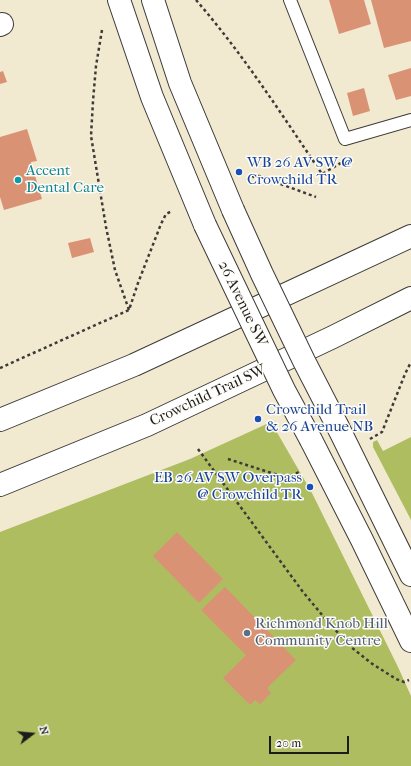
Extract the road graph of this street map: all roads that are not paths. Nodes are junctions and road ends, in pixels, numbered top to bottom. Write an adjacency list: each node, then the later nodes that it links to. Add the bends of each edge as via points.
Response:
1 (119, 0): 10 (main road, 26 Avenue SW, bridge, via 152,97 205,225 284,390)
2 (154, 0): 9 (main road, 26 Avenue SW, bridge, via 180,83 233,210 304,362)
3 (290, 0): 4 (lane, via 345,139)
4 (411, 120)
5 (411, 236): 7 (main road, via 134,365)
6 (411, 298): 8 (main road, Crowchild Trail SW, via 147,425)
7 (0, 420)
8 (0, 485)
9 (411, 575)
10 (411, 641)

